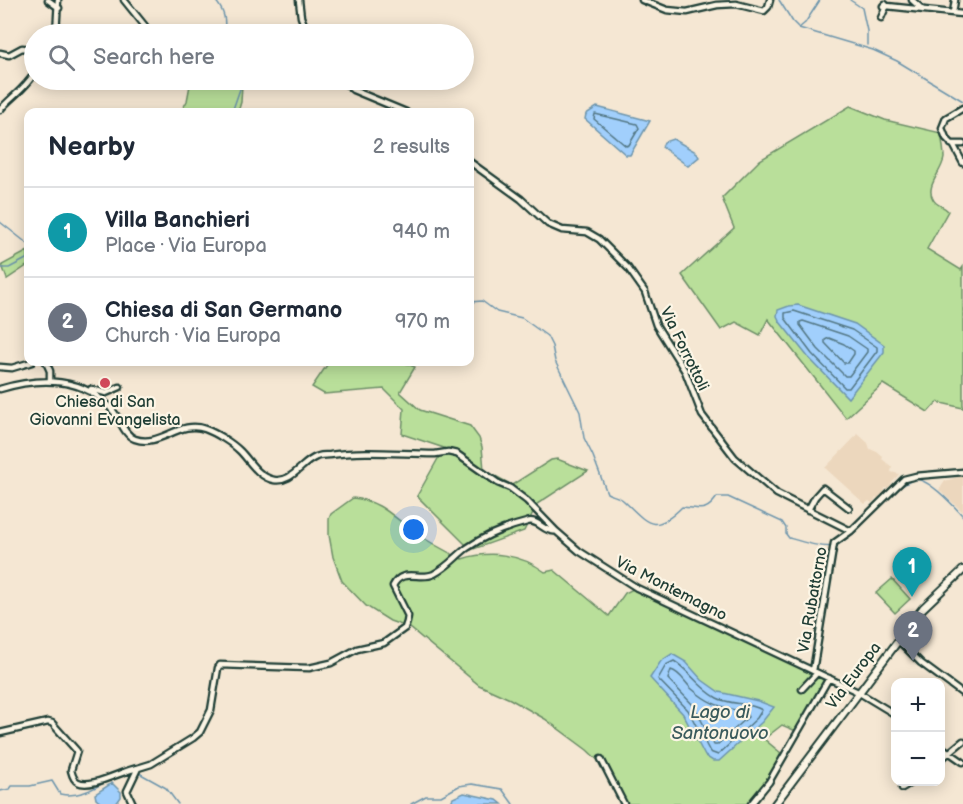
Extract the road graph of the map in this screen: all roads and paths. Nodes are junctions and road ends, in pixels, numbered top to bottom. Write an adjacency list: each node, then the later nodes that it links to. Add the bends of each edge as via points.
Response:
1 (48, 0): 9 (street)
2 (58, 0): 9 (street)
3 (124, 0): 15 (street)
4 (299, 0): 16 (street)
5 (642, 0): 6 (street, via 667,10 687,12 736,4 764,11)
6 (770, 0)
7 (912, 0): 10 (street)
8 (955, 0): 11 (street)
9 (59, 8): 14 (street)
10 (923, 10): 11 (street); 13 (street, via 886,7)
11 (953, 13): 12 (street)
12 (962, 14)
13 (881, 18)
14 (57, 24)
15 (143, 24)
16 (304, 24)
17 (24, 48): 18 (street, via 9,55)
18 (0, 53)
19 (24, 88): 23 (street)
20 (353, 90): 21 (street)
21 (396, 108)
22 (963, 108): 24 (street, via 944,121 942,131)
23 (0, 110)
24 (951, 144): 25 (street); 26 (street)
25 (963, 144)
26 (963, 163)
27 (474, 165): 37 (street, Via Forrottoli, via 548,224 596,236 628,268 645,292 656,326 685,371 706,421 749,471 777,494)
28 (24, 364): 30 (street)
29 (48, 366): 31 (street)
30 (0, 367)
31 (50, 380): 32 (street, Via Montemagno); 34 (street, Via Montemagno, via 21,382)
32 (77, 385): 33 (street, via 106,393); 38 (street, Via Montemagno, via 96,394 136,440 150,442 178,429 204,428 241,451 251,465 273,480 284,481 316,457 343,453 457,454 521,495)
33 (120, 387)
34 (0, 389)
35 (963, 472): 39 (street, Via Rubattorno, via 904,479)
36 (849, 508): 37 (street, via 830,493 825,497 819,492)
37 (808, 510): 39 (street, Via Forrottoli)
38 (556, 531): 42 (street, Via Montemagno, via 579,551 638,588); 55 (street, via 527,521 478,542 432,575 401,577 393,586 408,615 407,622 405,628 384,643 309,668 220,665 211,710 200,732 151,764)
39 (851, 531): 42 (street, Via Rubattorno, via 832,547)
40 (963, 570): 41 (main road, Via Europa, via 928,601)
41 (898, 640): 45 (main road, Via Europa); 46 (street)
42 (815, 672): 43 (street, Via Montemagno); 44 (street)
43 (829, 678): 45 (street, Via Montemagno); 60 (street, via 769,782)
44 (802, 689)
45 (858, 692): 47 (street, Via Montemagno); 61 (main road, Via Europa)
46 (963, 694)
47 (891, 712)
48 (0, 733): 55 (street, via 52,723 75,747 71,770 78,783 92,783)
49 (963, 741): 51 (street)
50 (945, 749): 51 (street)
51 (949, 752): 52 (street); 54 (street)
52 (945, 756)
53 (601, 759): 59 (street)
54 (963, 762)
55 (138, 768): 58 (street, via 127,791)
56 (905, 786): 57 (street)
57 (902, 788)
58 (133, 804)
59 (624, 804)
60 (751, 804)
61 (775, 804)

